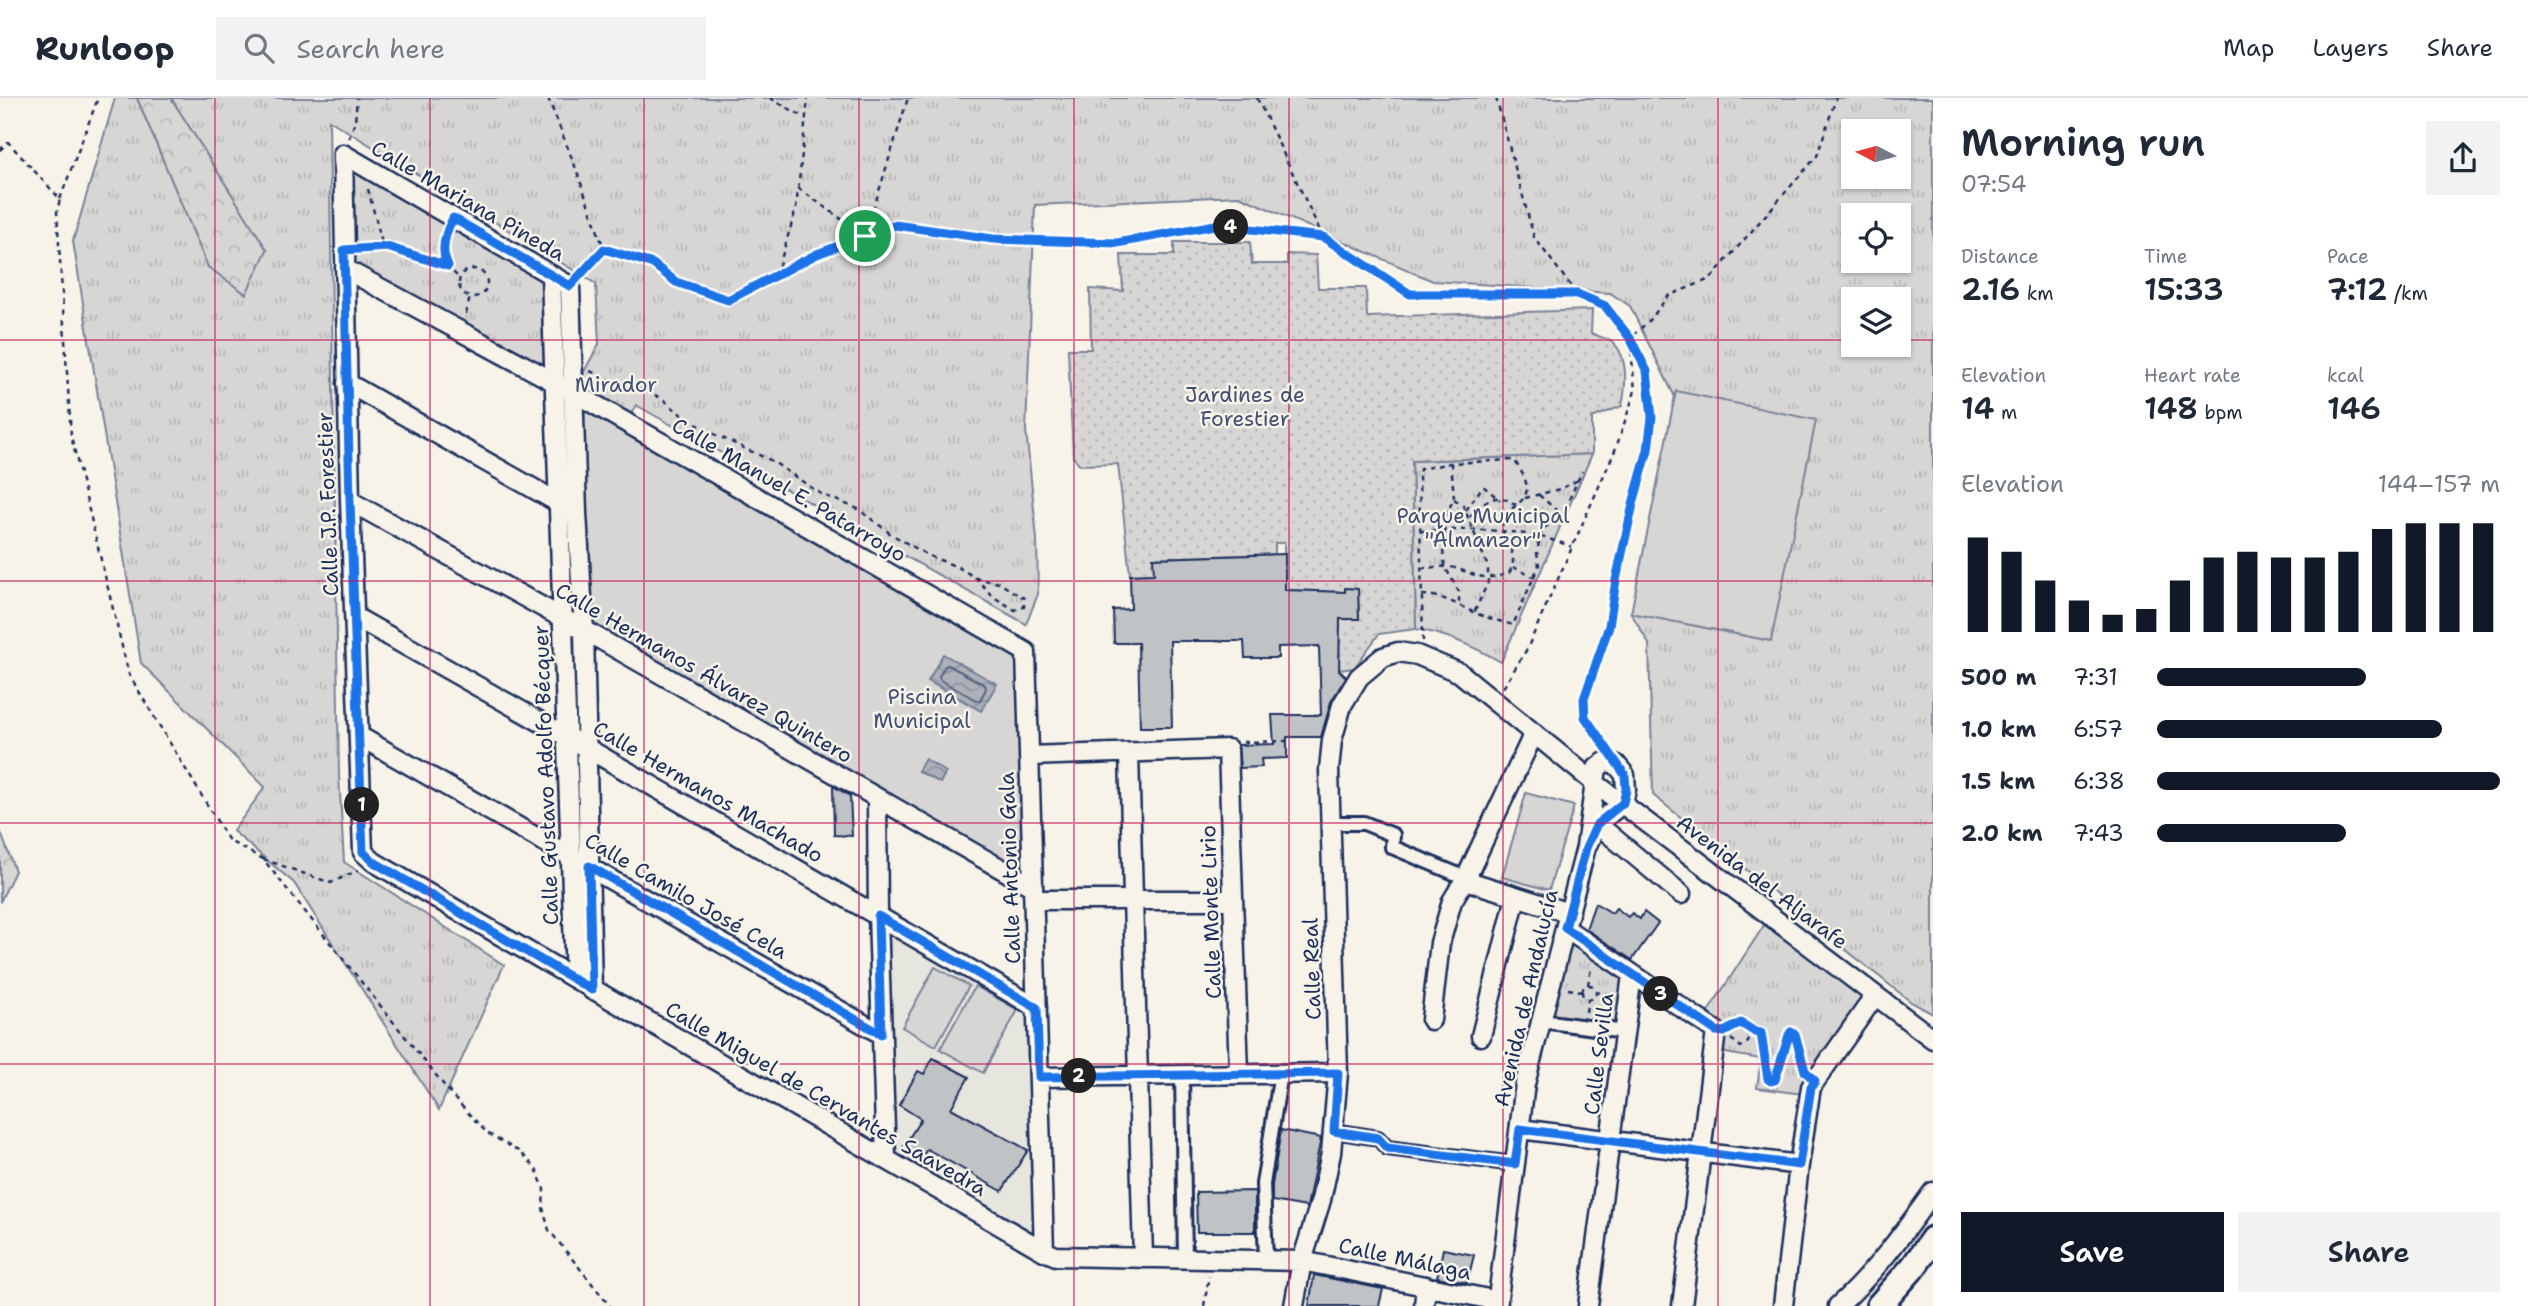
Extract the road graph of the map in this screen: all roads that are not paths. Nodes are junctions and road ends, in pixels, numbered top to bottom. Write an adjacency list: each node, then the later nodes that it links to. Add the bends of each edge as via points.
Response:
1 (343, 155): 2 (street, Calle J.P. Forestier); 3 (street, Calle Mariana Pineda)
2 (345, 269): 5 (street, Calle J.P. Forestier); 6 (street, Calle Manuel E. Patarroyo)
3 (551, 275): 4 (street, Calle Mariana Pineda); 6 (street, Calle Gustavo Adolfo Bécquer)
4 (570, 286): 7 (street, Calle Gustavo Adolfo Bécquer)
5 (347, 383): 8 (street, Calle J.P. Forestier); 9 (street)
6 (555, 383): 7 (street, Calle Manuel E. Patarroyo); 9 (street, Calle Gustavo Adolfo Bécquer)
7 (573, 392): 10 (street, Calle Gustavo Adolfo Bécquer); 14 (street, Calle Manuel E. Patarroyo)
8 (350, 501): 11 (street, Calle J.P. Forestier); 12 (street, Calle Hermanos Álvarez Quintero)
9 (559, 502): 10 (street); 12 (street, Calle Gustavo Adolfo Bécquer)
10 (577, 513): 13 (street, Calle Gustavo Adolfo Bécquer)
11 (355, 617): 17 (street, Calle J.P. Forestier); 18 (street, Calle Hermanos Machado)
12 (563, 618): 13 (street, Calle Hermanos Álvarez Quintero); 18 (street, Calle Gustavo Adolfo Bécquer)
13 (584, 630): 19 (street, Calle Gustavo Adolfo Bécquer); 23 (street, Calle Hermanos Álvarez Quintero)
14 (1026, 652): 21 (street, Calle Antonio Gala)
15 (1359, 677): 16 (street, Avenida del Aljarafe, via 1383,657 1398,652 1423,658 1460,673); 25 (street, Calle Real, via 1342,705 1332,740)
16 (1534, 733): 22 (street, Avenida del Aljarafe); 31 (street)
17 (359, 736): 28 (street, Calle J.P. Forestier); 29 (street, Calle Camilo José Cela)
18 (567, 737): 19 (street, Calle Hermanos Machado); 29 (street, Calle Gustavo Adolfo Bécquer)
19 (585, 747): 30 (street, Calle Gustavo Adolfo Bécquer); 37 (street, Calle Hermanos Machado)
20 (1129, 753): 21 (street); 35 (street); 36 (street, Calle Monte Lirio, via 1228,749)
21 (1029, 756): 32 (street, Calle Antonio Gala)
22 (1596, 784): 24 (street, Avenida del Aljarafe); 24 (street, via 1597,768 1605,762 1616,764 1625,775); 27 (street, Avenida de Andalucía)
23 (877, 798): 32 (street, Calle Hermanos Álvarez Quintero); 37 (street)
24 (1623, 803): 26 (street); 42 (street, Avenida del Aljarafe)
25 (1331, 822): 31 (street, via 1364,823 1384,831 1393,835 1392,847); 54 (street, Calle Real)
26 (1597, 824): 27 (street); 33 (street)
27 (1586, 848): 38 (street, Avenida de Andalucía)
28 (368, 857): 40 (street, Calle Miguel de Cervantes Saavedra)
29 (571, 857): 30 (street, Calle Camilo José Cela); 40 (street, Calle Gustavo Adolfo Bécquer)
30 (589, 866): 41 (street, Calle Gustavo Adolfo Bécquer); 49 (street, Calle Camilo José Cela)
31 (1466, 879): 34 (street); 45 (street, via 1452,901 1440,943)
32 (1033, 894): 35 (street); 43 (street, Calle Antonio Gala)
33 (1681, 894)
34 (1516, 897): 38 (street); 50 (street)
35 (1133, 900): 36 (street); 55 (street)
36 (1233, 900): 52 (street, Calle Monte Lirio)
37 (878, 916): 43 (street, Calle Hermanos Machado); 49 (street)
38 (1567, 920): 39 (street); 46 (street, Avenida de Andalucía)
39 (1632, 975): 47 (street, Calle Sevilla); 61 (street, via 1716,1031)
40 (575, 979): 41 (street, Calle Miguel de Cervantes Saavedra)
41 (592, 990): 62 (street, Calle Miguel de Cervantes Saavedra)
42 (1874, 996): 44 (street, Avenida del Aljarafe); 64 (street, via 1811,1087)
43 (1037, 1008): 57 (street, Calle Antonio Gala)
44 (1905, 1019): 48 (street); 51 (street, Avenida del Aljarafe)
45 (1431, 1020)
46 (1542, 1021): 47 (street); 58 (street, Avenida de Andalucía, via 1525,1084)
47 (1625, 1032): 60 (street, Calle Sevilla)
48 (1933, 1032)
49 (881, 1034): 62 (street)
50 (1480, 1035)
51 (1933, 1039)
52 (1238, 1073): 53 (street); 56 (street)
53 (1281, 1073): 54 (street); 70 (street, via 1263,1184)
54 (1338, 1073): 59 (street, Calle Real)
55 (1138, 1074): 56 (street); 57 (street); 68 (street)
56 (1182, 1074): 69 (street)
57 (1039, 1077): 67 (street, Calle Antonio Gala)
58 (1520, 1129): 60 (street); 63 (street, Avenida de Andalucía)
59 (1334, 1131): 63 (street, via 1378,1138 1387,1148); 71 (street, Calle Real, via 1321,1200)
60 (1611, 1141): 61 (street); 76 (street, Calle Sevilla)
61 (1701, 1153): 64 (street); 77 (street)
62 (886, 1159): 67 (street, Calle Miguel de Cervantes Saavedra)
63 (1515, 1164): 73 (street, Avenida de Andalucía)
64 (1799, 1165): 78 (street)
65 (1933, 1192): 79 (street, via 1902,1236)
66 (1933, 1239): 80 (main road)
67 (1044, 1251): 68 (street, Calle Miguel de Cervantes Saavedra, via 1056,1256)
68 (1143, 1258): 69 (street, Calle Miguel de Cervantes Saavedra)
69 (1185, 1258): 70 (street, Calle Miguel de Cervantes Saavedra)
70 (1266, 1260): 71 (street, Calle Miguel de Cervantes Saavedra)
71 (1302, 1261): 72 (street, Calle Málaga); 74 (street, Calle Real)
72 (1426, 1286): 73 (street, Calle Málaga); 75 (street)
73 (1497, 1304)
74 (1294, 1306)
75 (1424, 1306)
76 (1588, 1306)
77 (1682, 1306)
78 (1783, 1306)
79 (1838, 1306)
80 (1879, 1306)

